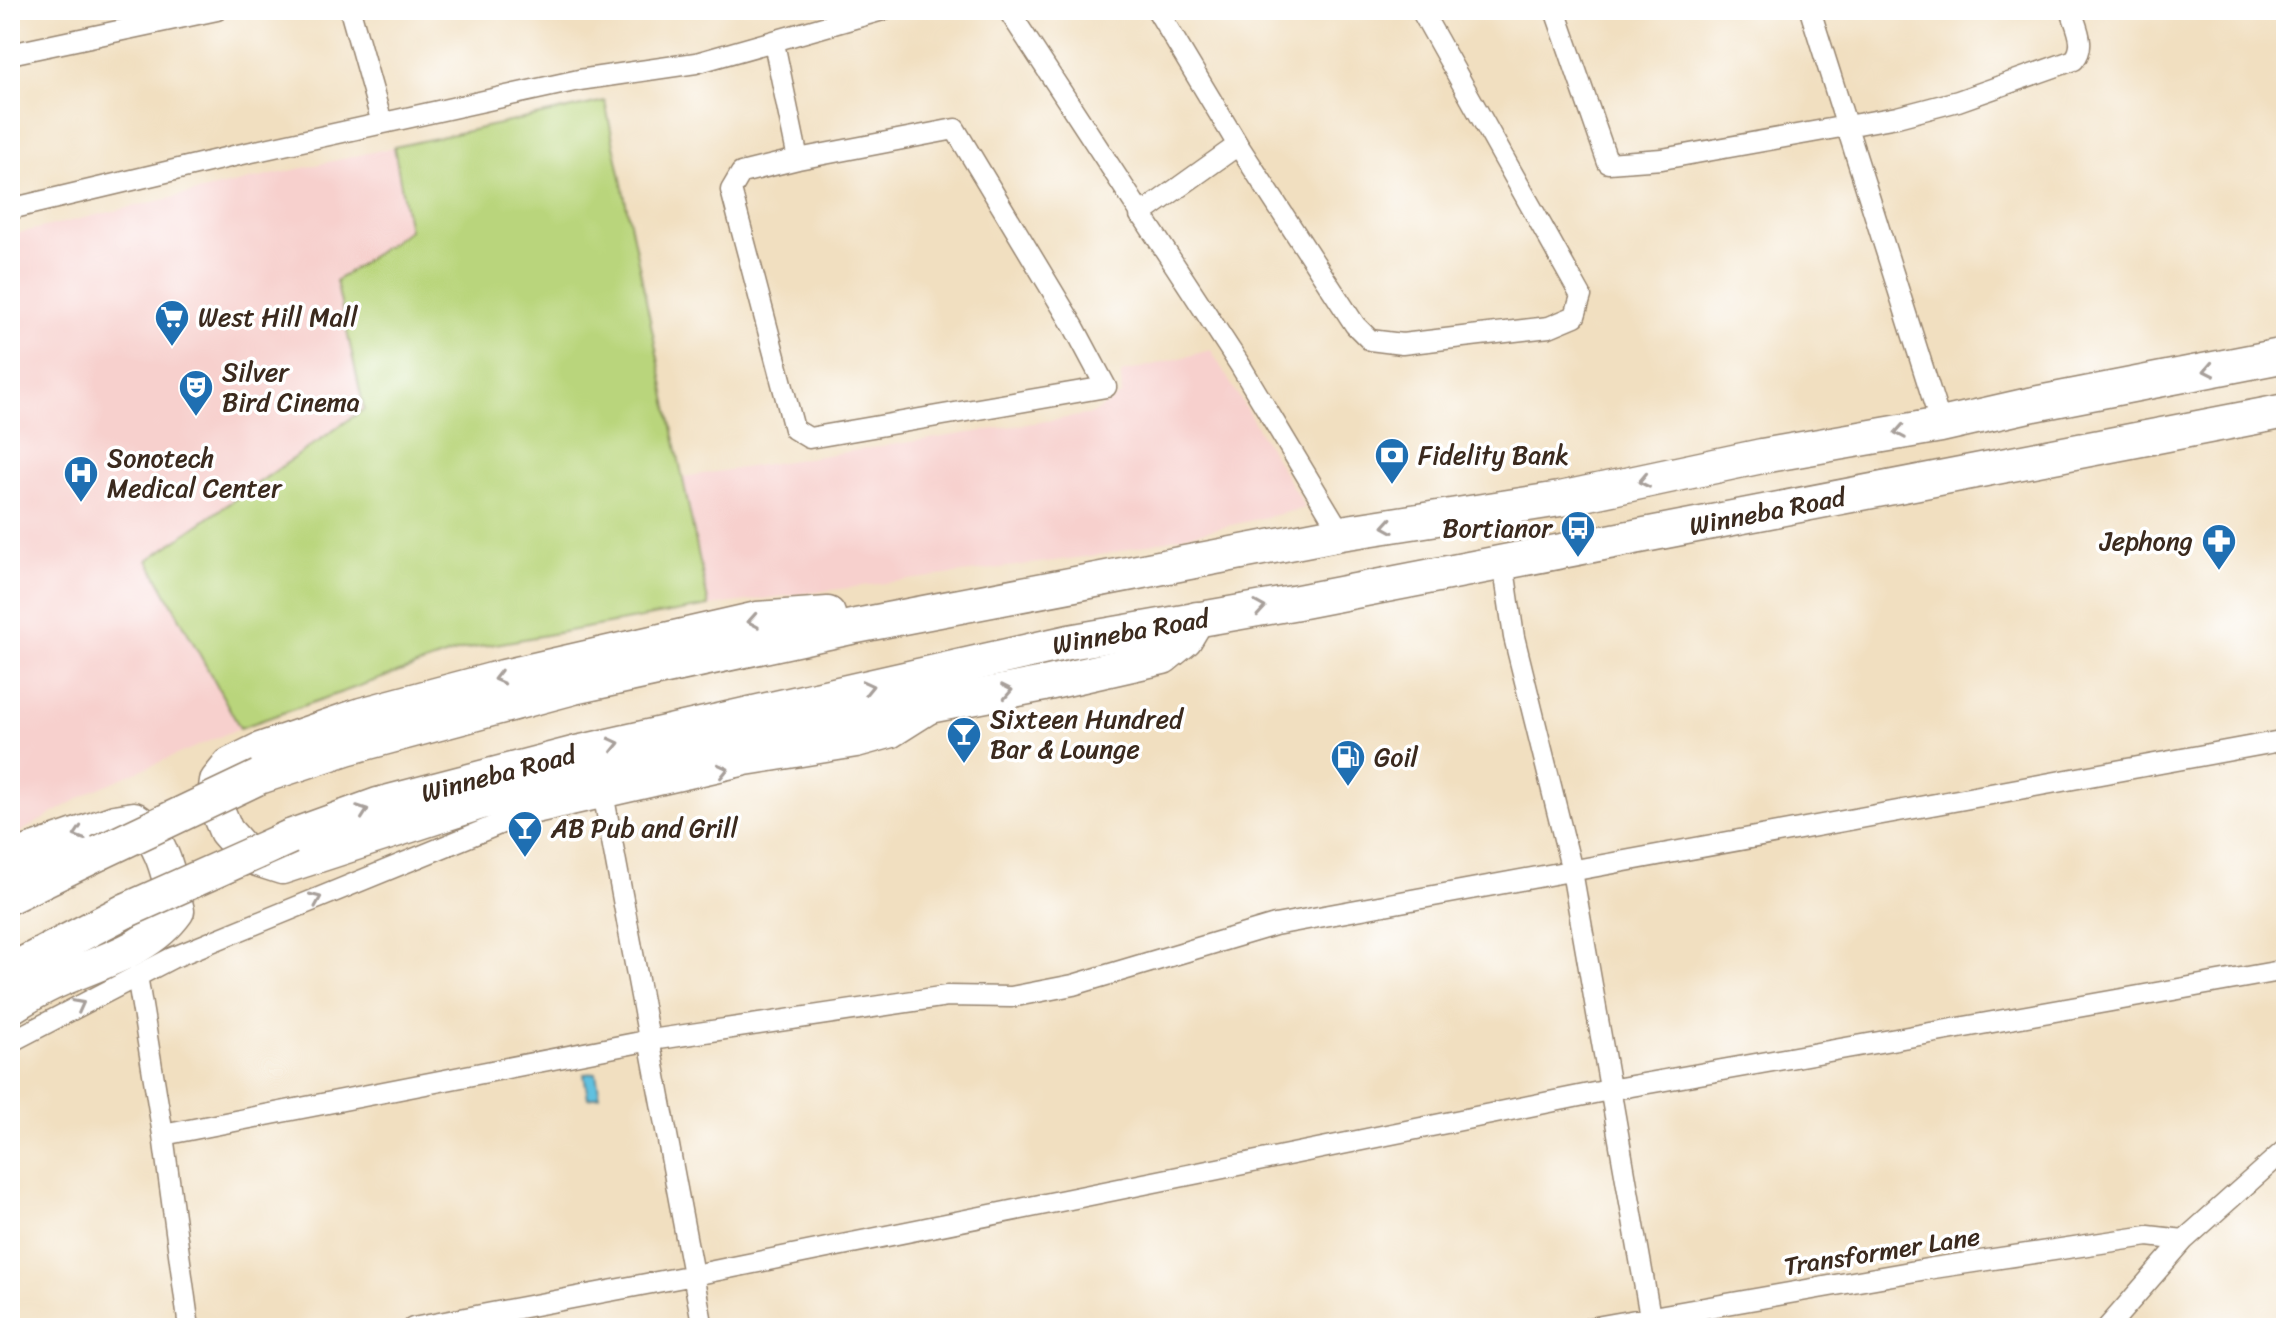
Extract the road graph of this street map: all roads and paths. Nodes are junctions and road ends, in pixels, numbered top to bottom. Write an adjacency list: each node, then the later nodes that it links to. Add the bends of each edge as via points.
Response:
1 (350, 10): 12 (street)
2 (883, 10): 10 (street)
3 (1008, 10): 17 (street)
4 (1157, 10): 14 (street)
5 (1421, 10): 14 (street, via 1581,296 1575,316 1534,329 1402,344 1370,340 1355,325)
6 (1555, 10): 13 (street, via 1608,163 1662,159)
7 (1810, 10): 13 (street)
8 (2071, 10): 13 (street, via 2081,43 2074,60 1958,101)
9 (208, 11): 11 (street)
10 (774, 43): 12 (street); 15 (street)
11 (10, 54)
12 (382, 123): 16 (street)
13 (1848, 125): 20 (street)
14 (1238, 145): 17 (street)
15 (798, 159): 15 (street, via 741,173 731,190 794,429 809,438 1106,387 955,129)
16 (10, 209)
17 (1140, 215): 21 (street, via 1240,365)
18 (2286, 355): 20 (highway, Winneba Road, one-way to 20)
19 (2286, 411): 22 (highway, Winneba Road)
20 (1941, 425): 21 (highway, Winneba Road, one-way to 21, via 1560,499)
21 (1341, 533): 23 (highway, Winneba Road)
22 (1503, 562): 24 (highway, Winneba Road, one-way to 22); 29 (street, via 1514,637)
23 (970, 605): 25 (highway, one-way to 25, via 757,619 503,677 361,715 260,750 230,765 217,781 214,802 226,831 248,856 282,867 478,803); 30 (highway, Winneba Road, bridge, via 574,687 346,748 259,777)
24 (1197, 619): 25 (highway, one-way to 24, via 1163,657 1185,639); 32 (highway, Winneba Road, one-way to 24, bridge, via 127,910 290,837 378,805 581,752 1069,642)
25 (944, 704): 27 (street, one-way to 25, via 746,765 857,747 893,737)
26 (2286, 740): 29 (street)
27 (604, 798): 33 (street, one-way to 27, via 514,818); 35 (street)
28 (10, 859): 34 (highway, one-way to 28, via 53,982 144,943 166,928 177,911 164,862 149,832 134,819)
29 (1572, 871): 35 (street, via 1275,925 1073,985 1011,997 947,996); 37 (street)
30 (10, 896)
31 (2286, 970): 37 (street)
32 (10, 971)
33 (137, 975): 36 (street, one-way to 33); 38 (street)
34 (10, 1007)
35 (651, 1040): 38 (street); 41 (street)
36 (10, 1042)
37 (1609, 1090): 41 (street); 42 (street)
38 (163, 1135): 43 (street)
39 (2286, 1149): 40 (street)
40 (2184, 1240): 42 (street, Transformer Lane, via 2148,1236 1927,1269); 47 (street)
41 (694, 1275): 44 (street); 45 (street)
42 (1651, 1322): 46 (street, Transformer Lane)
43 (189, 1328)
44 (413, 1328)
45 (703, 1328)
46 (1590, 1328)
47 (2107, 1328)

